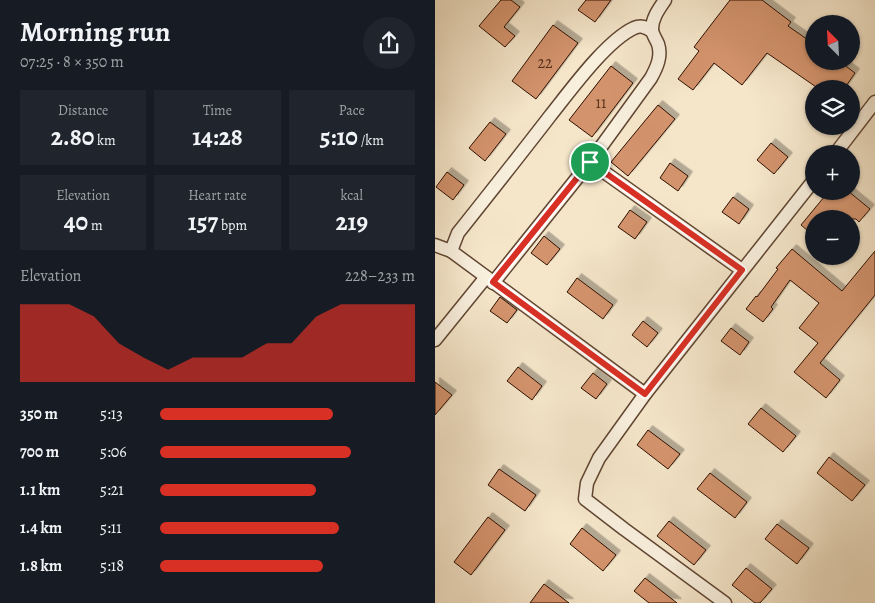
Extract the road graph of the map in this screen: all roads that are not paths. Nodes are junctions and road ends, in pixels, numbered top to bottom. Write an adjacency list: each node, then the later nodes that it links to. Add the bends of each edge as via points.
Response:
1 (665, 0): 2 (street)
2 (651, 31): 5 (street, via 658,45 657,68); 8 (street, via 639,26 632,29 610,46 579,80 459,233)
3 (875, 102): 4 (street)
4 (842, 145)
5 (590, 162): 9 (street); 10 (street)
6 (805, 191): 9 (street)
7 (435, 245): 8 (street)
8 (451, 251): 10 (street)
9 (742, 270): 12 (street)
10 (489, 280): 11 (street); 12 (street)
11 (435, 340)
12 (645, 394): 13 (street, via 599,458 587,483 585,499)
13 (725, 603)

